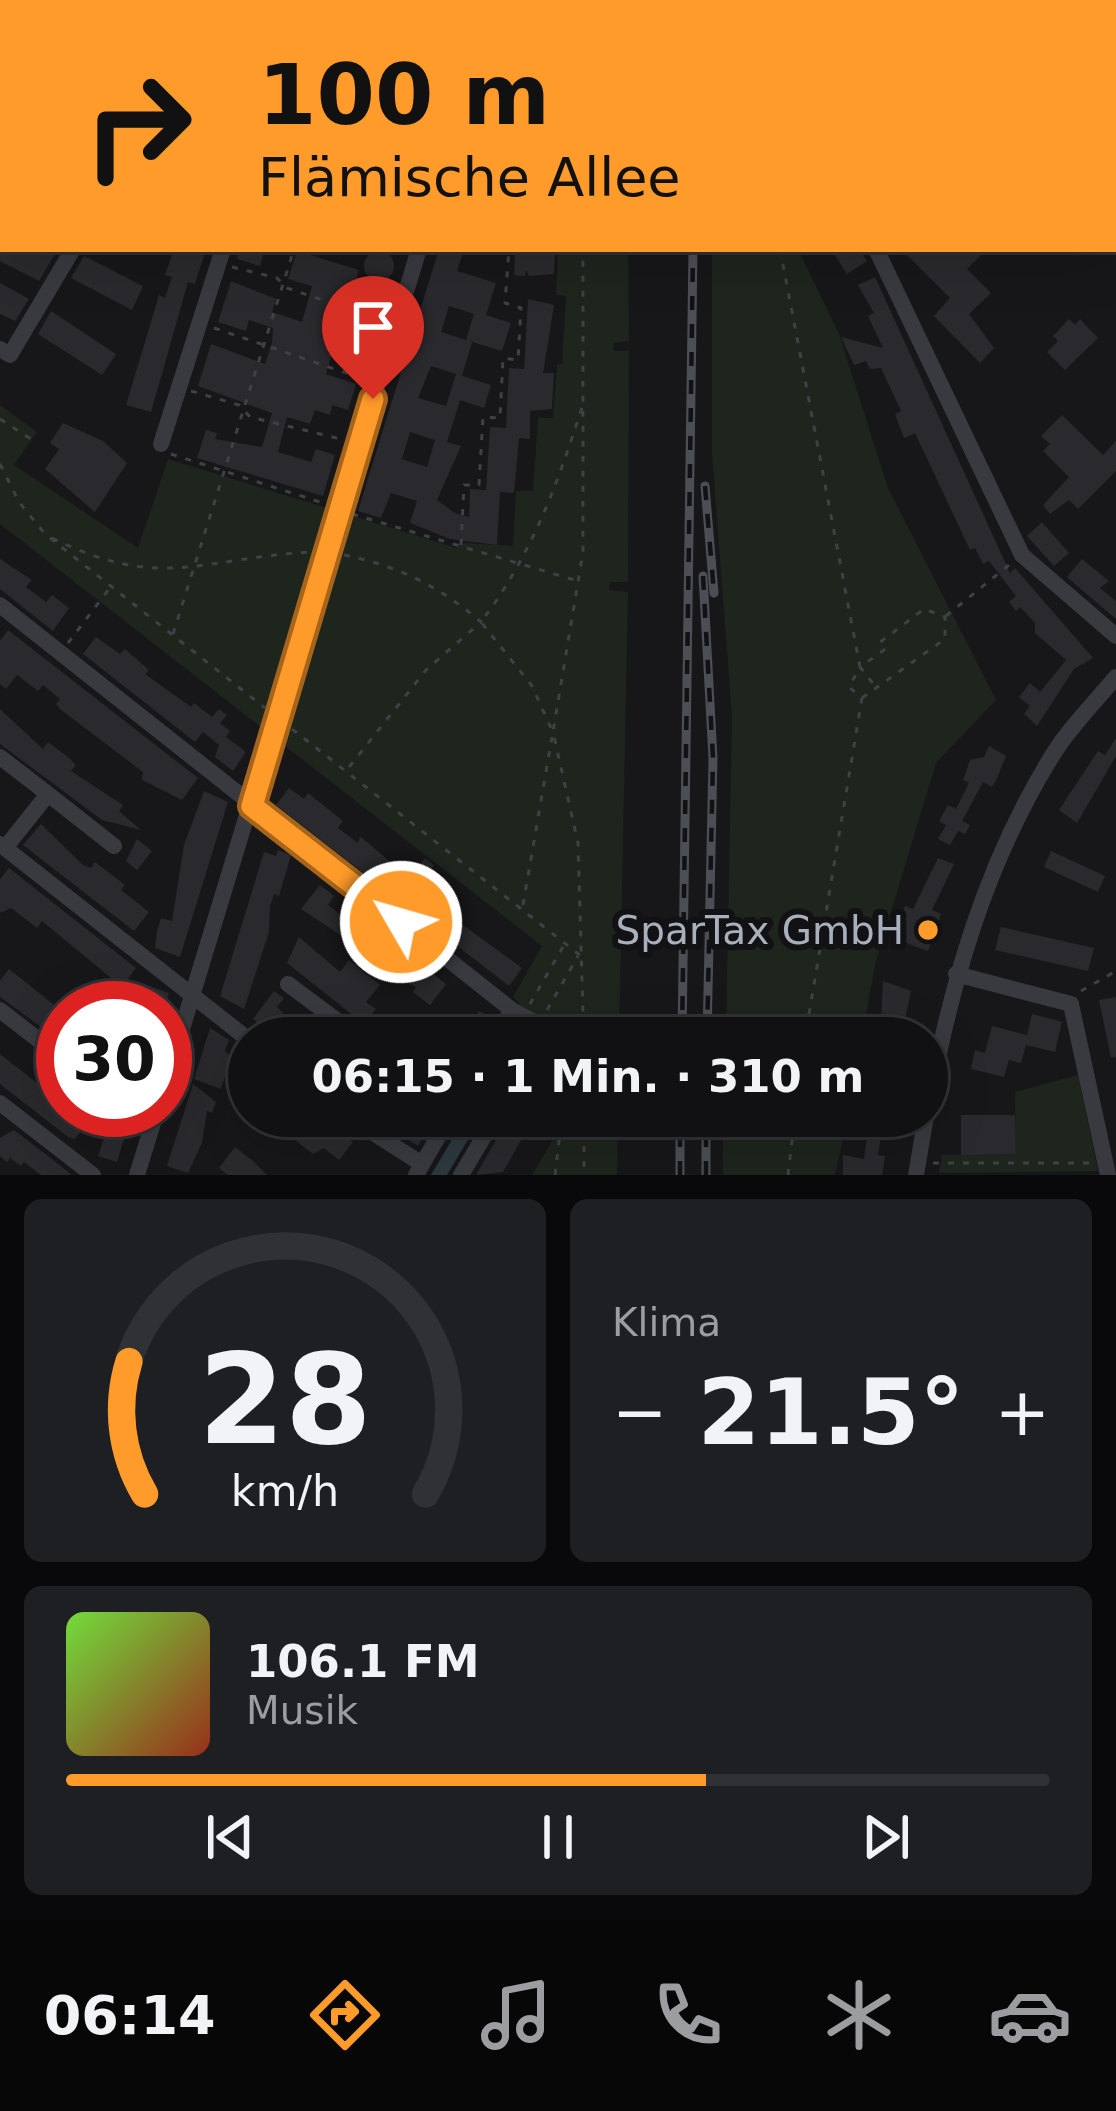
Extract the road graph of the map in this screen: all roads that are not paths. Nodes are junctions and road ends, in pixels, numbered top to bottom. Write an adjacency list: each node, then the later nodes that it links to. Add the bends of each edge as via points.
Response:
1 (71, 252): 5 (street, via 10,355)
2 (418, 252): 12 (street)
3 (877, 252): 8 (street, via 1022,555)
4 (220, 257): 6 (street)
5 (0, 350)
6 (161, 444)
7 (0, 605): 12 (street)
8 (1116, 636)
9 (1116, 676): 15 (street, via 1053,754 990,875)
10 (0, 758): 11 (street)
11 (48, 794): 13 (street); 14 (street)
12 (252, 806): 17 (street); 21 (street)
13 (3, 846): 17 (street)
14 (114, 846)
15 (956, 974): 22 (street); 32 (street, via 1070,1004)
16 (288, 984): 20 (street)
17 (193, 997): 18 (street); 23 (street)
18 (192, 1000)
19 (0, 1010): 24 (street)
20 (332, 1017)
21 (523, 1017)
22 (947, 1017)
23 (228, 1024)
24 (36, 1038)
25 (3, 1113): 34 (street)
26 (149, 1137): 35 (street)
27 (375, 1137): 33 (street)
28 (438, 1137): 33 (street)
29 (484, 1137): 36 (street)
30 (923, 1137): 31 (street)
31 (917, 1168)
32 (1107, 1169)
33 (419, 1170)
34 (93, 1175)
35 (137, 1175)
36 (461, 1175)

